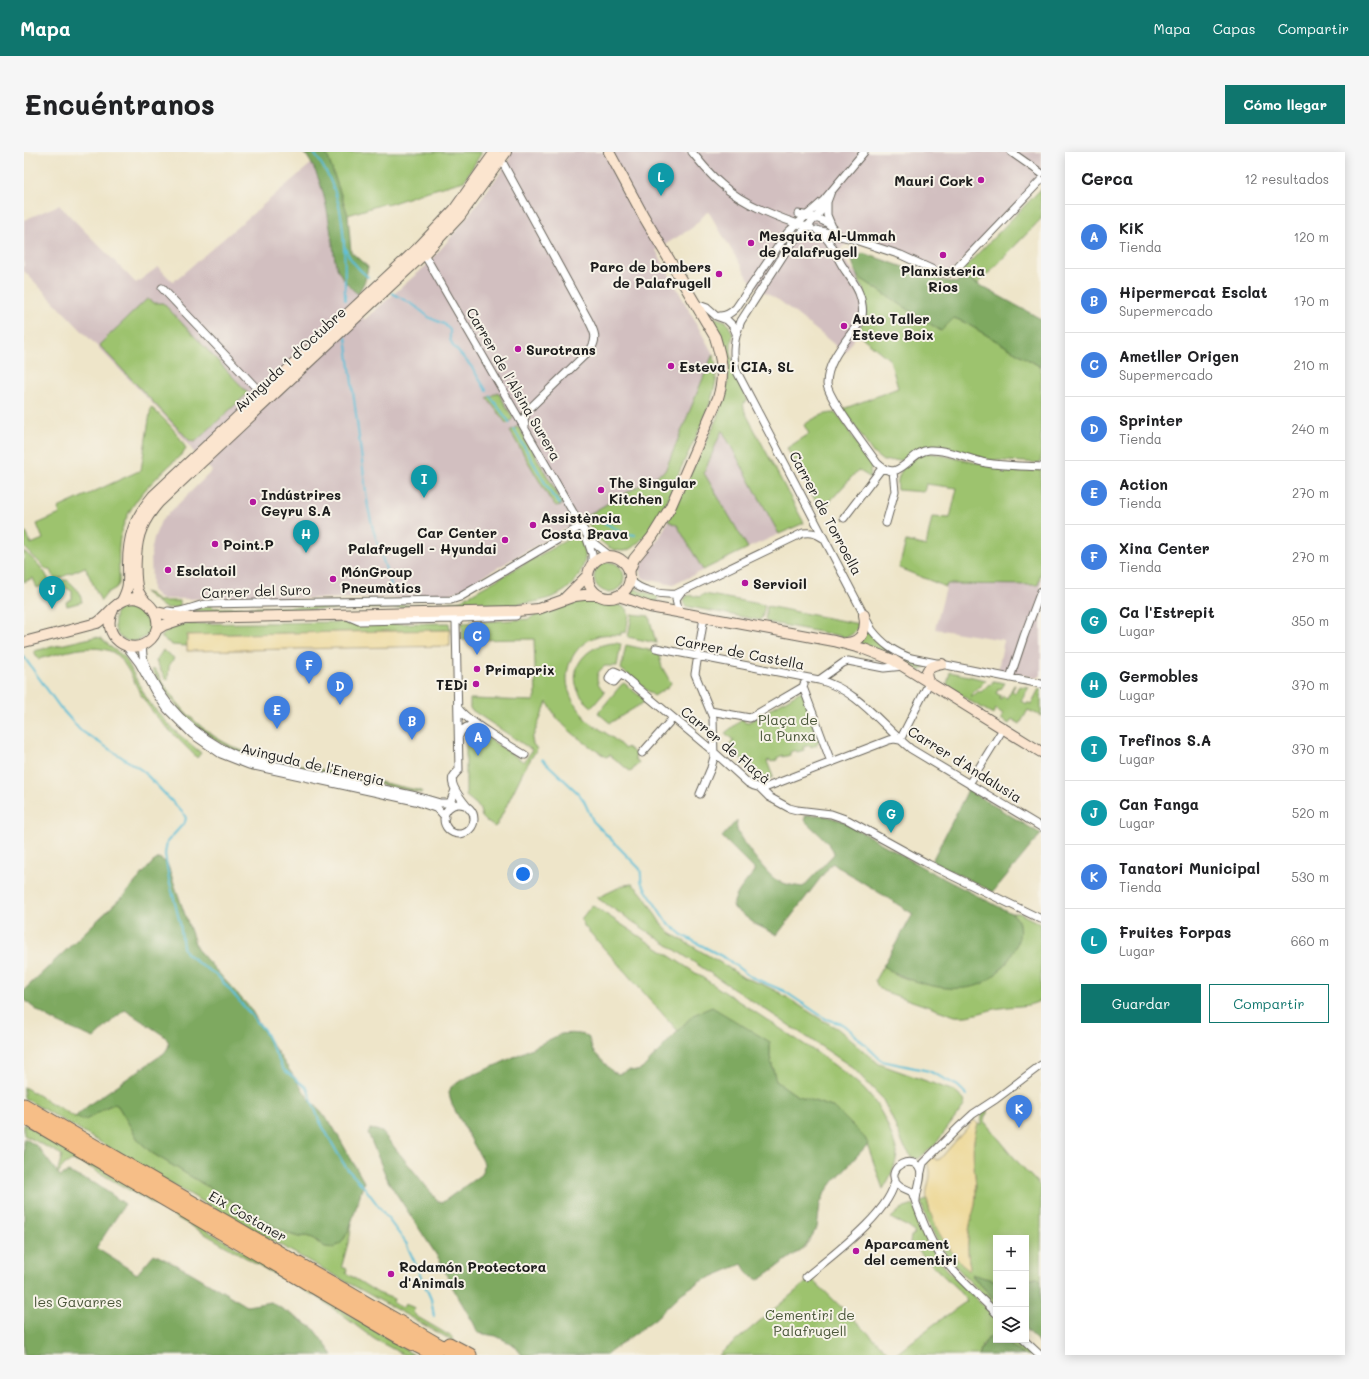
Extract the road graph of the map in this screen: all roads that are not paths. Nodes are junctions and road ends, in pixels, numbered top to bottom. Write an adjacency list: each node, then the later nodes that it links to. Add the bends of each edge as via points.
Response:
1 (609, 152): 21 (street)
2 (692, 152): 9 (street, via 722,185 746,201)
3 (864, 152): 8 (street)
4 (1011, 152): 6 (street)
5 (500, 154): 16 (street, Avinguda 1 d'Octubre); 27 (street, via 596,337 591,348)
6 (1041, 173)
7 (1041, 180): 15 (street, via 950,273 940,272 906,257)
8 (823, 203): 10 (street); 11 (street); 13 (street)
9 (778, 216): 11 (street, via 794,218); 14 (street, via 787,223)
10 (816, 217): 11 (street); 11 (street); 13 (street)
11 (801, 222): 12 (street); 14 (street); 20 (street, Carrer de Torroella, via 798,232)
12 (816, 229): 15 (street); 17 (street, via 828,239)
13 (834, 229): 15 (street)
14 (786, 234): 19 (street)
15 (841, 238): 17 (street, via 836,244)
16 (421, 251): 24 (street, Avinguda 1 d'Octubre); 26 (street, Carrer de l'Alsina Surera)
17 (836, 253): 29 (street, via 859,293 862,310 861,320 835,356 827,385 833,400)
18 (162, 288): 25 (street)
19 (748, 290): 20 (street, via 746,298 748,301); 22 (street, via 732,312)
20 (754, 300): 23 (street, Carrer de Torroella)
21 (696, 304): 22 (street); 36 (street, via 720,351 723,370 721,389 670,508)
22 (720, 316): 23 (street, via 728,320)
23 (736, 333): 35 (street, Carrer de Torroella, via 733,352 736,370)
24 (327, 339): 25 (street, Avinguda 1 d'Octubre); 47 (street, Avinguda 1 d'Octubre, via 152,510 141,528 136,565 138,590)
25 (262, 394): 46 (street, Avinguda 1 d'Octubre, via 146,505 130,536 128,587)
26 (507, 398): 27 (street, via 523,409); 28 (street, Carrer de l'Alsina Surera)
27 (530, 407): 28 (street, via 524,420)
28 (528, 433): 34 (street, Carrer de l'Alsina Surera)
29 (882, 468): 31 (street); 32 (street)
30 (1041, 468): 31 (street, via 987,463 927,450 902,468)
31 (893, 471): 33 (street, via 895,491)
32 (844, 518)
33 (886, 523)
34 (581, 526): 37 (street, Carrer de l'Alsina Surera, via 591,541); 38 (street, Carrer de l'Alsina Surera, via 592,554); 47 (street, Carrer del Suro, via 451,600 206,604 171,612)
35 (823, 538): 42 (street, via 810,532 803,533); 52 (street, Carrer de Torroella)
36 (643, 547): 37 (street, via 635,552); 40 (street, via 634,559)
37 (614, 557): 38 (street, via 600,558); 40 (street, via 624,562)
38 (592, 564): 39 (street)
39 (588, 575): 43 (street, via 590,586); 45 (street)
40 (630, 576): 42 (street, via 634,584 644,589 666,594); 44 (street, via 627,588)
41 (1041, 591): 69 (street)
42 (681, 592): 51 (street, via 677,596 678,609)
43 (598, 595): 44 (street, via 607,598); 45 (street)
44 (617, 596): 51 (street, via 641,605)
45 (563, 600): 48 (street)
46 (122, 601): 47 (street, via 135,598); 49 (street)
47 (151, 607): 54 (street); 57 (street, via 158,621)
48 (538, 608): 50 (street, via 517,611); 55 (street, via 528,614 461,618)
49 (113, 610): 56 (street, via 103,620); 58 (street, via 109,622)
50 (344, 614): 54 (street); 55 (street, via 359,621 452,619)
51 (687, 614): 53 (street)
52 (864, 615): 60 (street, via 865,628 860,638 851,643); 65 (street, Carrer de Torroella, via 879,639 894,651 911,658)
53 (704, 617): 60 (street); 64 (street)
54 (184, 618): 57 (street)
55 (456, 623): 76 (street)
56 (85, 627): 58 (street); 59 (street)
57 (156, 630): 61 (street, via 151,639)
58 (112, 634): 62 (street)
59 (24, 642)
60 (842, 643): 66 (street, via 864,648)
61 (143, 645): 62 (street); 93 (street, Avinguda de l'Energia, via 146,667 168,702 196,730 223,749 250,760 443,804)
62 (126, 646): 95 (street, Avinguda de l'Energia, via 167,709 192,734 221,754 249,765 415,801)
63 (656, 648): 64 (street, Carrer de Castella)
64 (697, 656): 68 (street, Carrer de Castella); 77 (street, via 694,674)
65 (942, 664): 69 (street, Carrer de Torroella); 73 (street, via 927,671)
66 (904, 666): 71 (street, via 884,668 848,661); 73 (street)
67 (621, 674): 78 (street, Carrer de Flaçà)
68 (807, 678): 71 (street, Carrer de Castella); 75 (street)
69 (1010, 678): 72 (street, Carrer de Torroella)
70 (1041, 679): 72 (street)
71 (819, 680): 83 (street, Carrer d'Andalusia, via 847,693 877,716)
72 (1032, 682): 74 (street, Carrer de Torroella)
73 (929, 683): 81 (street); 83 (street)
74 (1041, 684)
75 (803, 687): 77 (street, via 748,718); 88 (street)
76 (458, 708): 79 (street); 80 (street)
77 (710, 710): 84 (street)
78 (673, 718): 84 (street, Carrer de Flaçà); 86 (street)
79 (475, 723): 80 (street, via 462,722); 82 (street, via 464,728); 87 (street)
80 (458, 726): 82 (street)
81 (1003, 729): 85 (street); 89 (street)
82 (458, 740): 91 (street, via 459,770 452,778)
83 (900, 740): 88 (street, via 894,739); 89 (street, Carrer d'Andalusia)
84 (714, 752): 90 (street, Carrer de Flaçà, via 748,783); 92 (street, via 711,768)
85 (1041, 752)
86 (642, 753)
87 (525, 755)
88 (831, 762): 90 (street)
89 (970, 784): 96 (street, Carrer d'Andalusia)
90 (760, 788): 97 (street, Carrer de Flaçà, via 769,797 789,808 831,814 848,820 928,864)
91 (455, 790): 93 (street); 94 (street)
92 (700, 794)
93 (450, 803): 95 (street)
94 (470, 809): 95 (street, via 453,805); 95 (street, via 474,821 470,829 462,834 450,830 445,823)
95 (446, 814)
96 (1041, 826)
97 (1041, 919)
98 (1041, 1065): 101 (street, via 973,1114)
99 (24, 1105): 110 (highway, Eix Costaner)
100 (24, 1117): 112 (highway, Eix Costaner)
101 (929, 1157): 102 (street); 103 (street)
102 (915, 1164): 103 (street); 104 (street, via 901,1164 896,1170)
103 (921, 1172): 105 (street)
104 (895, 1179): 106 (street); 107 (street)
105 (918, 1184): 106 (street); 108 (street)
106 (904, 1188): 107 (street); 108 (street, via 912,1192)
107 (889, 1196): 109 (street, via 861,1231)
108 (916, 1201): 111 (street, via 939,1253)
109 (806, 1277)
110 (373, 1307): 116 (highway, Eix Costaner); 117 (highway)
111 (993, 1310)
112 (396, 1335): 114 (highway); 115 (highway, Eix Costaner)
113 (1027, 1343): 118 (street)
114 (426, 1355)
115 (435, 1355)
116 (456, 1355)
117 (470, 1355)
118 (1040, 1355)

